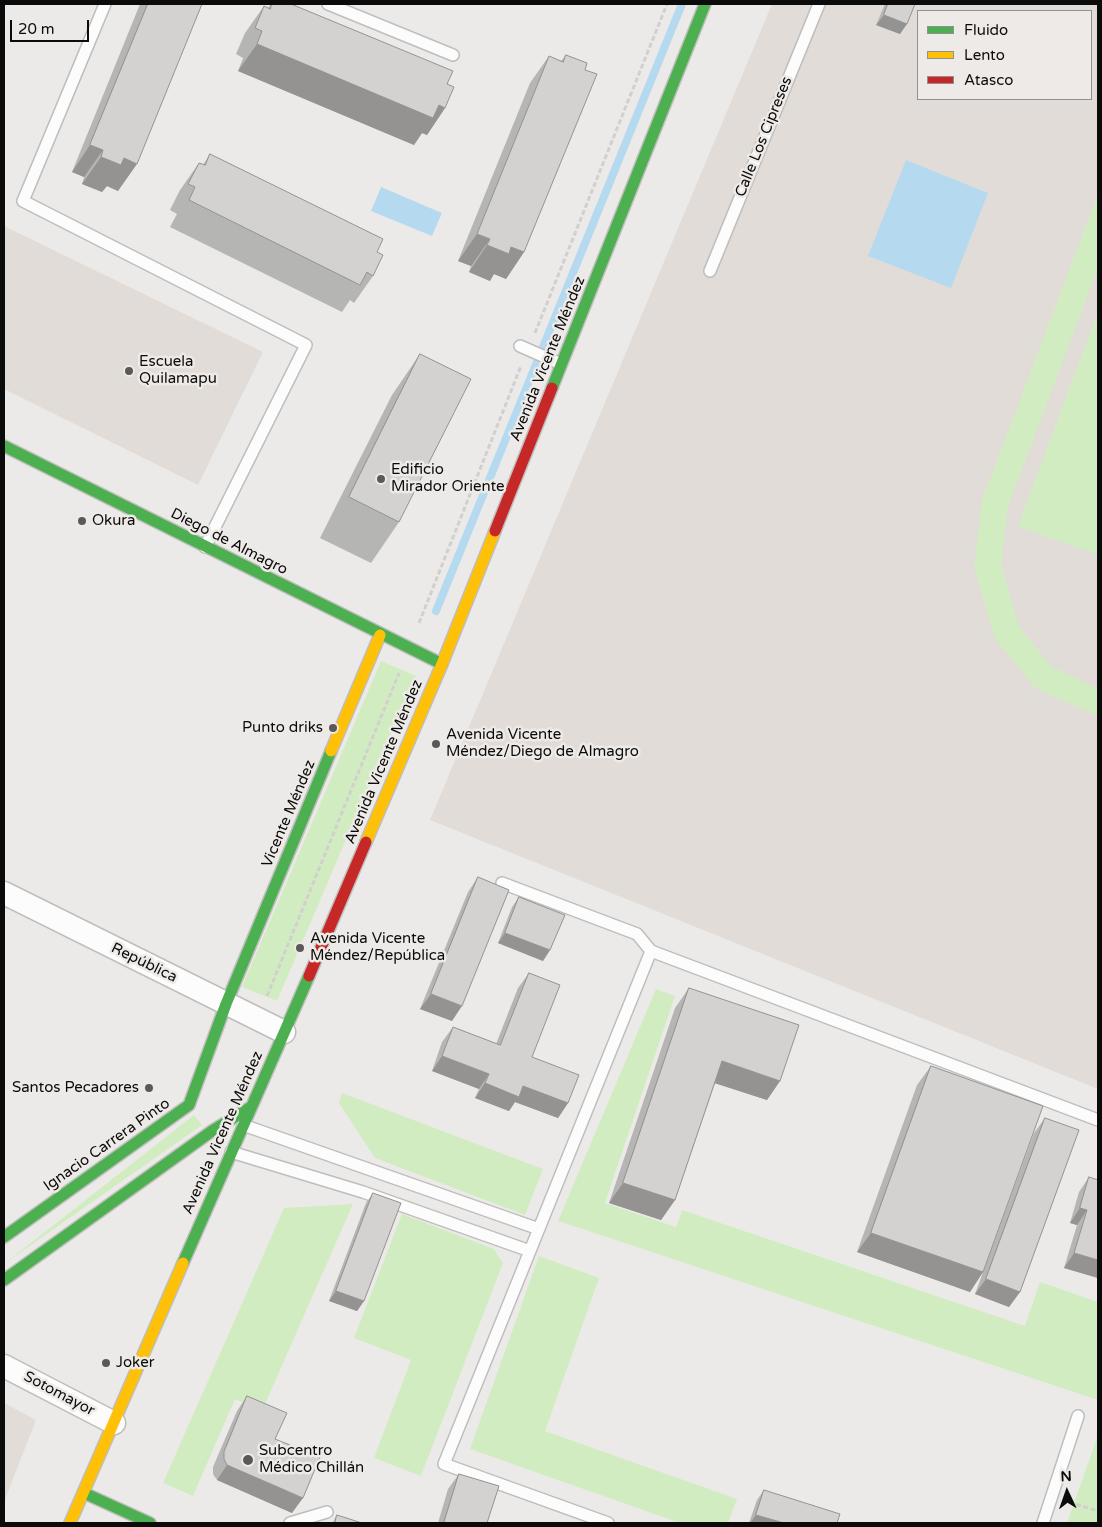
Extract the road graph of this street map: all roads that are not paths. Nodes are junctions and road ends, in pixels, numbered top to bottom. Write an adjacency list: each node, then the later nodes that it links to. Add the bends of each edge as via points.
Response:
1 (105, 4): 10 (lane, via 23,201 306,345)
2 (328, 4): 5 (lane)
3 (705, 4): 8 (main road, Avenida Vicente Méndez)
4 (819, 4): 6 (lane, Calle Los Cipreses)
5 (453, 55)
6 (710, 271)
7 (527, 349): 8 (lane)
8 (557, 363): 12 (main road, Avenida Vicente Méndez)
9 (4, 446): 10 (main road, Diego de Almagro)
10 (205, 547): 11 (main road, Diego de Almagro)
11 (380, 635): 12 (main road, Diego de Almagro); 16 (main road, Vicente Méndez)
12 (442, 664): 17 (main road, Avenida Vicente Méndez)
13 (502, 884): 15 (lane, via 636,934)
14 (4, 893): 16 (street, República)
15 (651, 952): 19 (lane); 22 (lane)
16 (226, 1004): 17 (street, República); 23 (main road, Ignacio Carrera Pinto, via 189,1105)
17 (284, 1032): 18 (main road, Avenida Vicente Méndez)
18 (251, 1107): 20 (main road, Avenida Vicente Méndez); 25 (main road)
19 (1098, 1120)
20 (243, 1125): 21 (main road, Avenida Vicente Méndez); 22 (lane)
21 (231, 1152): 24 (lane, via 363,1192); 28 (main road, Avenida Vicente Méndez)
22 (539, 1229): 24 (lane)
23 (4, 1237)
24 (530, 1251): 34 (lane, via 444,1464)
25 (4, 1280)
26 (4, 1366): 28 (street, Sotomayor)
27 (1078, 1416): 35 (lane)
28 (114, 1423): 29 (main road, Avenida Vicente Méndez)
29 (84, 1493): 31 (main road, Avenida Vicente Méndez); 32 (main road)
30 (327, 1512): 33 (lane)
31 (70, 1523)
32 (150, 1523)
33 (290, 1523)
34 (608, 1523)
35 (1043, 1523)

